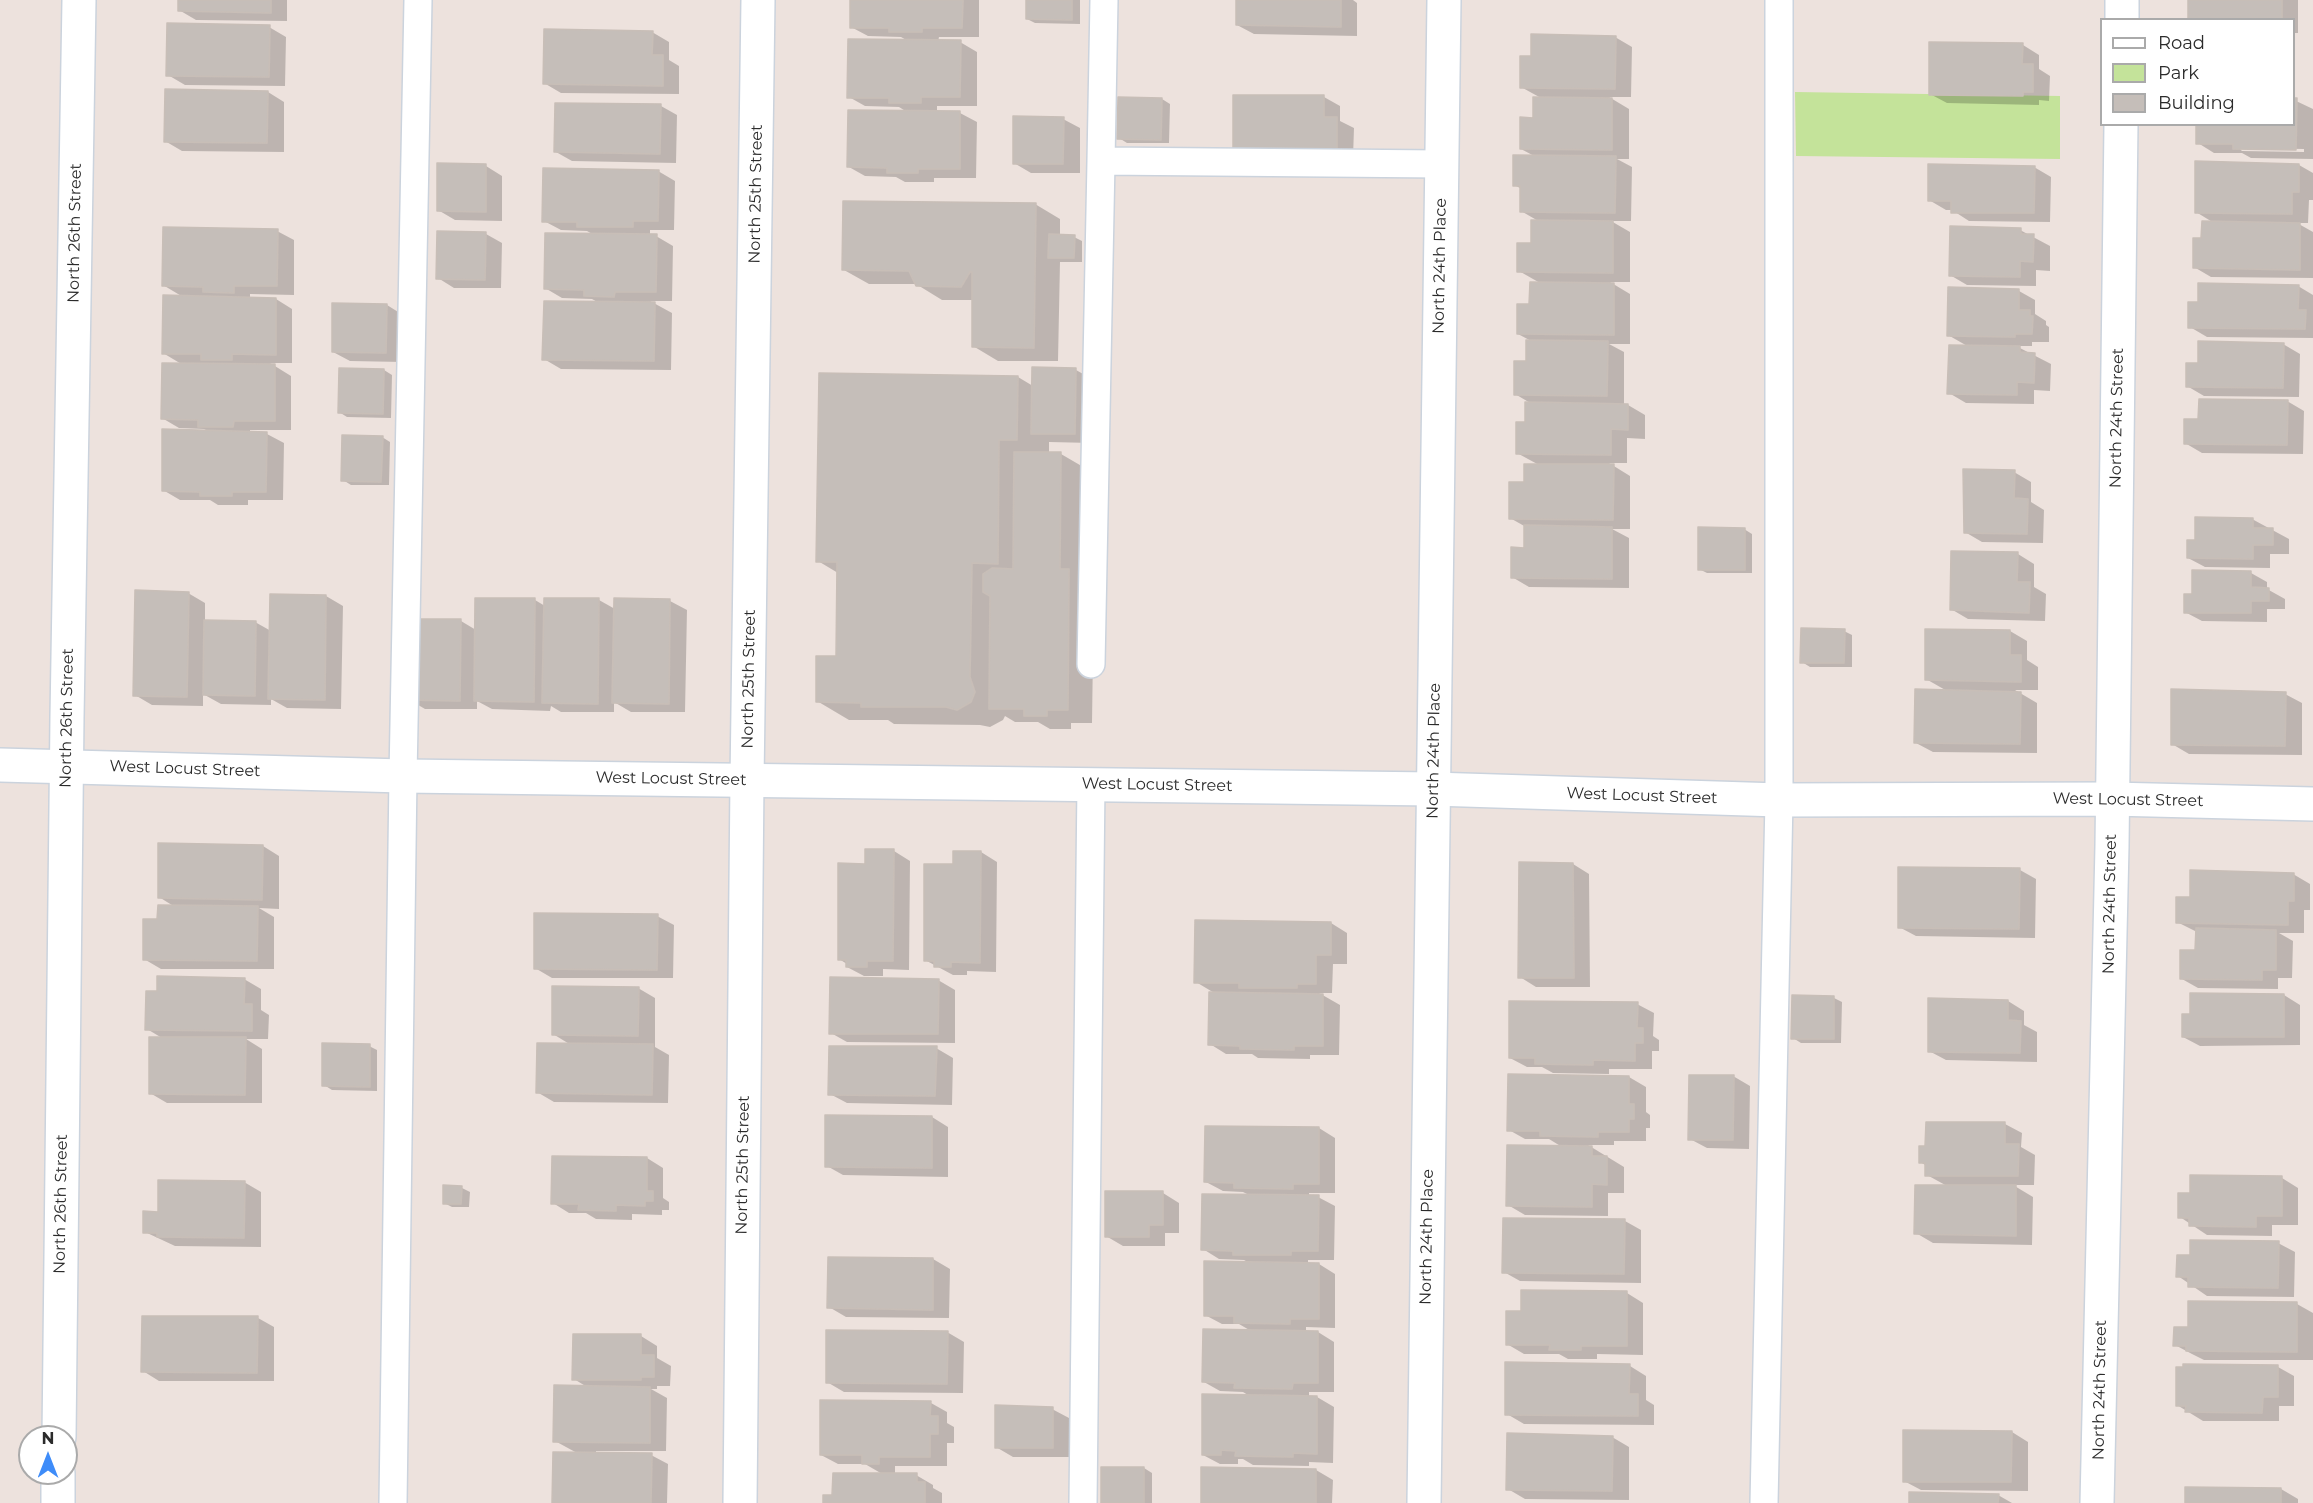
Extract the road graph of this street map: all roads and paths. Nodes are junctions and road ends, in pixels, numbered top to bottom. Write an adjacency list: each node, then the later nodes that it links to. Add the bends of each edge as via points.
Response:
1 (79, 0): 14 (street, North 26th Street)
2 (418, 0): 15 (lane)
3 (758, 0): 16 (street, North 25th Street)
4 (1104, 0): 10 (lane)
5 (1444, 0): 11 (street, North 24th Place)
6 (1779, 0): 20 (lane)
7 (2122, 0): 8 (street)
8 (2122, 18)
9 (2121, 126): 19 (street, North 24th Street)
10 (1101, 161): 11 (lane); 12 (lane)
11 (1441, 164): 18 (street, North 24th Place)
12 (1091, 664)
13 (0, 765): 14 (street, West Locust Street)
14 (66, 766): 15 (street, West Locust Street); 22 (street, North 26th Street)
15 (403, 776): 16 (street, West Locust Street); 25 (lane)
16 (747, 780): 17 (street, West Locust Street); 26 (street, North 25th Street)
17 (1091, 783): 18 (street, West Locust Street); 27 (lane)
18 (1433, 789): 20 (street, West Locust Street); 28 (street, North 24th Place)
19 (2112, 799): 20 (street, West Locust Street); 21 (street, West Locust Street); 30 (street, North 24th Street)
20 (1779, 800): 29 (lane)
21 (2313, 804)
22 (59, 1425)
23 (58, 1485): 24 (street)
24 (58, 1503)
25 (393, 1503)
26 (740, 1503)
27 (1083, 1503)
28 (1424, 1503)
29 (1764, 1503)
30 (2097, 1503)

